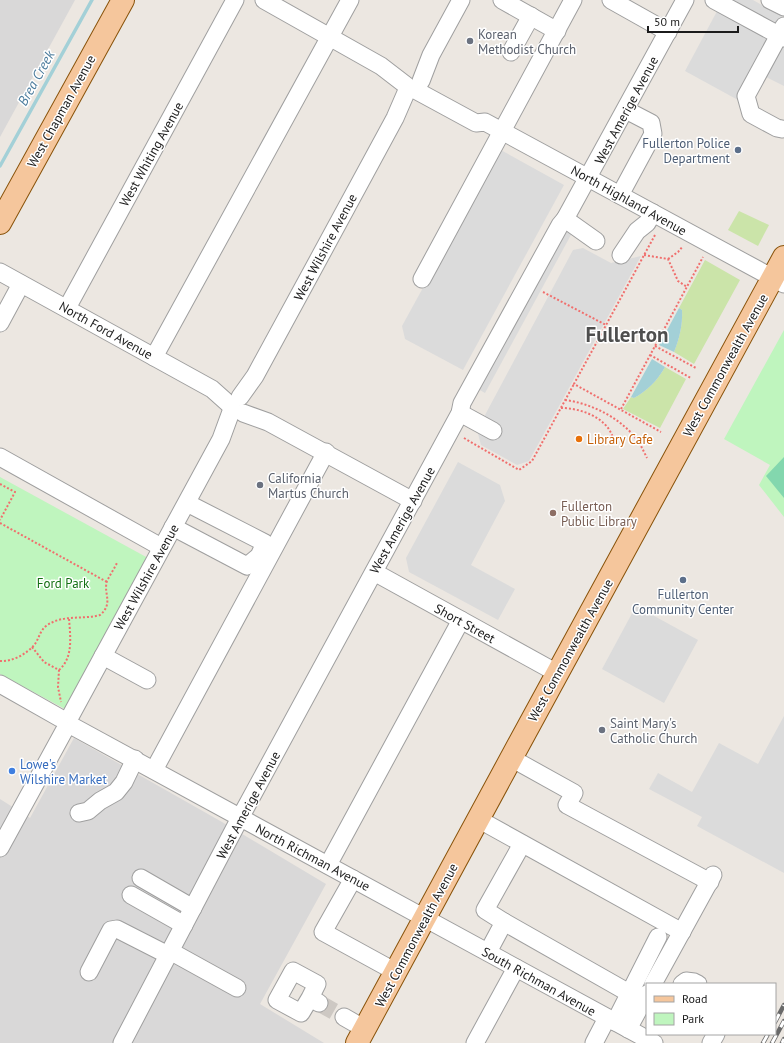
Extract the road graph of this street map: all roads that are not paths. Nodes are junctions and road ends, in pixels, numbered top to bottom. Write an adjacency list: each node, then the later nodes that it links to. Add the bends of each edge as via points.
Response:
1 (122, 0): 27 (main road, West Chapman Avenue)
2 (235, 0): 35 (street, West Whiting Avenue)
3 (264, 0): 17 (street, North Highland Avenue)
4 (350, 0): 17 (street)
5 (461, 0): 19 (street, West Wilshire Avenue)
6 (502, 0): 13 (street)
7 (574, 0): 14 (street)
8 (610, 0): 15 (street)
9 (685, 0): 15 (street, West Amerige Avenue)
10 (714, 0): 16 (street)
11 (770, 0): 12 (street)
12 (784, 8)
13 (530, 16): 14 (street); 18 (street)
14 (557, 31): 22 (street)
15 (668, 32): 20 (street, West Amerige Avenue)
16 (782, 33): 21 (street, via 746,96 751,114)
17 (330, 37): 19 (street, North Highland Avenue); 37 (street)
18 (511, 52)
19 (414, 85): 22 (street, North Highland Avenue, via 480,114 485,122); 38 (street, West Wilshire Avenue)
20 (626, 110): 23 (street, West Amerige Avenue); 24 (street, via 651,123 654,134)
21 (782, 129)
22 (502, 131): 23 (street, North Highland Avenue); 32 (street)
23 (589, 178): 24 (street, North Highland Avenue); 26 (street, West Amerige Avenue)
24 (620, 195): 25 (street, North Highland Avenue)
25 (653, 213): 29 (street, via 647,223 637,231); 33 (street, North Highland Avenue)
26 (565, 219): 28 (street); 39 (street, West Amerige Avenue, via 462,403)
27 (0, 223)
28 (596, 241)
29 (622, 256)
30 (784, 257): 33 (main road, West Commonwealth Avenue)
31 (0, 272): 34 (street, North Ford Avenue)
32 (422, 279)
33 (778, 280): 50 (main road, West Commonwealth Avenue)
34 (21, 284): 35 (street, North Ford Avenue); 36 (street)
35 (67, 308): 37 (street, North Ford Avenue)
36 (0, 323)
37 (154, 357): 38 (street, North Ford Avenue)
38 (240, 405): 41 (street, North Ford Avenue); 44 (street, West Wilshire Avenue)
39 (460, 413): 40 (street); 43 (street, West Amerige Avenue)
40 (493, 431)
41 (326, 452): 43 (street, North Ford Avenue); 56 (street)
42 (0, 457): 46 (street)
43 (413, 500): 47 (street, West Amerige Avenue)
44 (187, 502): 45 (street, West Wilshire Avenue); 45 (street, via 265,543 259,556 247,566)
45 (173, 527): 46 (street, West Wilshire Avenue)
46 (161, 547): 49 (street, West Wilshire Avenue)
47 (374, 572): 48 (street, Short Street); 58 (street, West Amerige Avenue)
48 (461, 620): 50 (street, Short Street); 62 (street)
49 (103, 656): 51 (street); 53 (street, West Wilshire Avenue)
50 (557, 673): 54 (main road, West Commonwealth Avenue)
51 (147, 680)
52 (0, 684): 53 (street, North Richman Avenue)
53 (66, 719): 55 (street, North Richman Avenue); 61 (street, West Wilshire Avenue)
54 (511, 758): 59 (main road, West Commonwealth Avenue); 70 (street, via 574,793 567,805 711,879)
55 (135, 759): 56 (street, North Richman Avenue); 57 (street, via 116,792 100,800 88,811)
56 (154, 770): 58 (street, North Richman Avenue)
57 (79, 813)
58 (240, 818): 62 (street, North Richman Avenue); 66 (street, West Amerige Avenue)
59 (478, 819): 60 (street); 67 (main road, West Commonwealth Avenue)
60 (522, 844): 68 (street, via 485,910); 70 (street)
61 (0, 848)
62 (328, 865): 64 (street, North Richman Avenue)
63 (141, 878): 66 (street)
64 (353, 879): 67 (street, North Richman Avenue); 76 (street, via 323,932)
65 (131, 895): 69 (street)
66 (193, 908): 69 (street, West Amerige Avenue)
67 (425, 918): 72 (street, South Richman Avenue); 76 (main road, West Commonwealth Avenue)
68 (504, 922): 72 (street); 81 (street)
69 (184, 925): 73 (street, West Amerige Avenue)
70 (682, 932): 77 (street)
71 (658, 938): 81 (street)
72 (488, 952): 74 (street, South Richman Avenue)
73 (169, 953): 75 (street, via 117,929 111,930); 80 (street); 87 (street, West Amerige Avenue)
74 (516, 968): 84 (street, South Richman Avenue); 88 (street)
75 (88, 972)
76 (396, 972): 85 (main road, West Commonwealth Avenue)
77 (654, 983)
78 (683, 983): 79 (street)
79 (696, 983)
80 (237, 988)
81 (629, 993): 84 (street)
82 (646, 995): 84 (street)
83 (344, 1017): 85 (street)
84 (617, 1023): 86 (street, South Richman Avenue); 89 (street)
85 (361, 1036)
86 (651, 1039)
87 (122, 1043)
88 (475, 1043)
89 (594, 1043)

